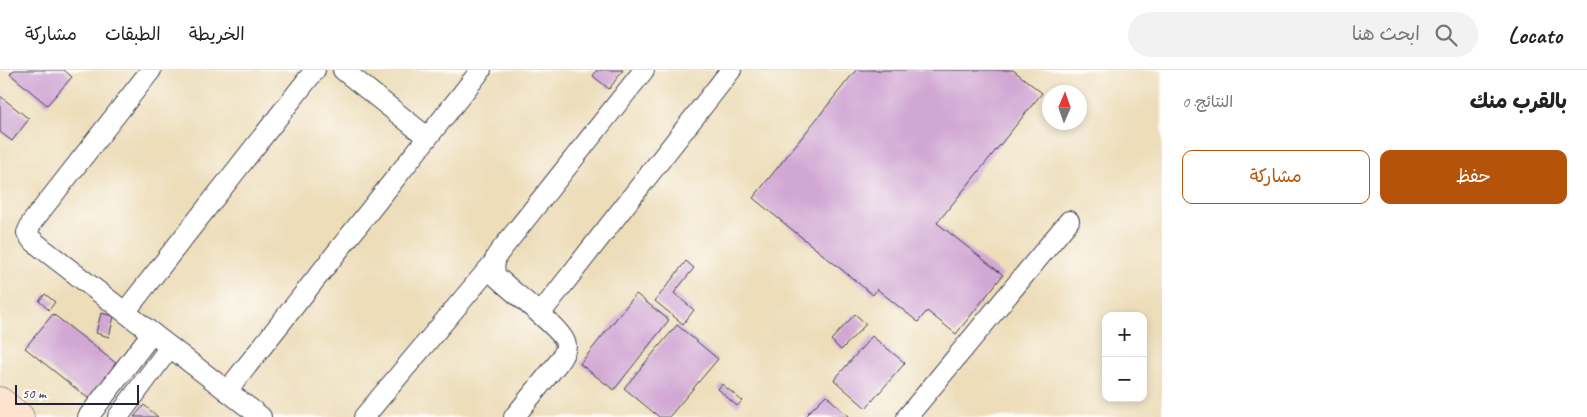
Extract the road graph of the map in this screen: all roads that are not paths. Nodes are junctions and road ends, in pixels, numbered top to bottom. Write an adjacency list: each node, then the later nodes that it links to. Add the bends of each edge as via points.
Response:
1 (151, 70): 10 (street, via 28,230 28,235 43,249)
2 (315, 70): 10 (street)
3 (343, 70): 7 (street)
4 (480, 70): 7 (street)
5 (644, 70): 9 (street)
6 (731, 70): 11 (street)
7 (427, 137): 14 (street)
8 (1069, 221): 22 (street)
9 (494, 261): 11 (street, via 496,276); 20 (street)
10 (125, 312): 12 (street)
11 (540, 314): 21 (street, via 564,339 566,346 558,363)
12 (152, 333): 13 (street); 17 (street)
13 (170, 347): 14 (street); 18 (street)
14 (227, 391): 19 (street)
15 (0, 401): 16 (main road)
16 (20, 417)
17 (88, 417)
18 (118, 417)
19 (261, 417)
20 (364, 417)
21 (514, 417)
22 (907, 417)

